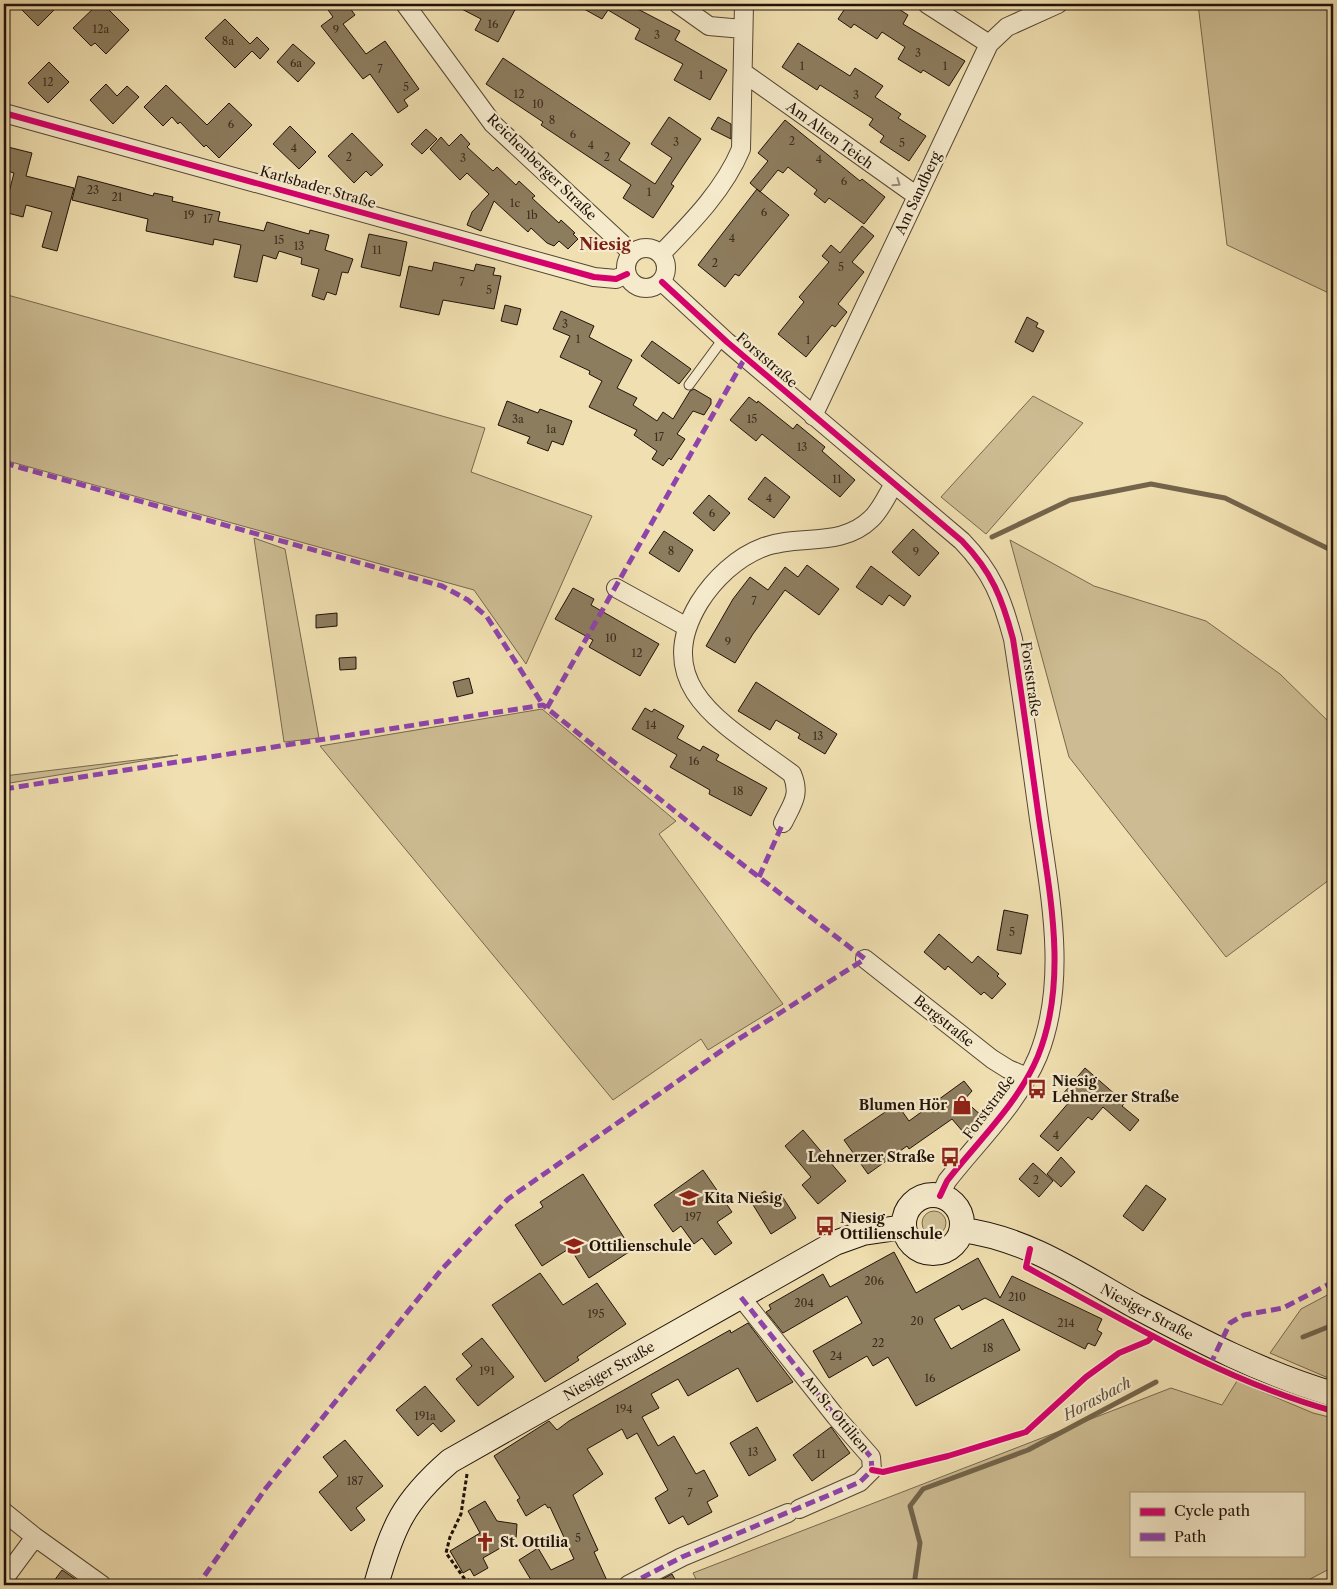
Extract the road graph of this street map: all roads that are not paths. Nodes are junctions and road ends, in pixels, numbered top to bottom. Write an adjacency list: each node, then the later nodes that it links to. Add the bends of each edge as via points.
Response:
1 (405, 4): 11 (street, Reichenberger Straße, via 494,124)
2 (678, 4): 6 (street, via 709,26)
3 (744, 4): 6 (street)
4 (927, 4): 7 (street)
5 (1058, 4): 7 (street, Am Sandberg, via 1007,27)
6 (743, 29): 8 (street)
7 (989, 44): 10 (street, Am Sandberg)
8 (744, 73): 10 (street, Am Alten Teich, one-way to 10); 12 (street, via 743,139 737,159 690,224)
9 (4, 113): 13 (street, Karlsbader Straße, via 594,277 616,279)
10 (917, 196): 17 (street, Am Sandberg)
11 (632, 253): 12 (street, via 647,248); 13 (street, via 626,266)
12 (661, 254): 14 (street, via 667,268)
13 (627, 274): 14 (street, via 634,284 645,289)
14 (662, 282): 15 (street, Forststraße)
15 (723, 339): 16 (lane); 17 (street, Forststraße)
16 (689, 385)
17 (813, 416): 18 (street, Forststraße)
18 (894, 484): 20 (street, via 873,518 859,529 835,538 794,540 764,547 740,559 705,593); 23 (street, Forststraße, via 975,554 997,586 1013,639 1054,940 1045,1033)
19 (616, 588): 20 (street)
20 (687, 627): 21 (street, via 683,660 686,680 696,697 725,725 792,774 797,786)
21 (784, 823)
22 (865, 959): 23 (street, Bergstraße, via 992,1059)
23 (1027, 1077): 24 (street, Forststraße, via 1008,1106 946,1181)
24 (940, 1196): 25 (main road, via 922,1197 914,1202 904,1218); 26 (main road, via 955,1205)
25 (904, 1227): 26 (main road, via 911,1244 919,1250 936,1254 953,1246); 27 (main road, Niesiger Straße, via 863,1233 835,1243)
26 (962, 1230): 28 (main road, Niesiger Straße, via 996,1236 1030,1249 1209,1344 1275,1374)
27 (740, 1296): 33 (main road, Niesiger Straße, via 464,1452 429,1480 404,1510 389,1539); 34 (street, An St. Ottilien, via 871,1456 872,1470 860,1482 682,1557)
28 (1333, 1394)
29 (4, 1512): 30 (street)
30 (35, 1537): 31 (street); 32 (street)
31 (4, 1579)
32 (102, 1585)
33 (376, 1585)
34 (628, 1585)

